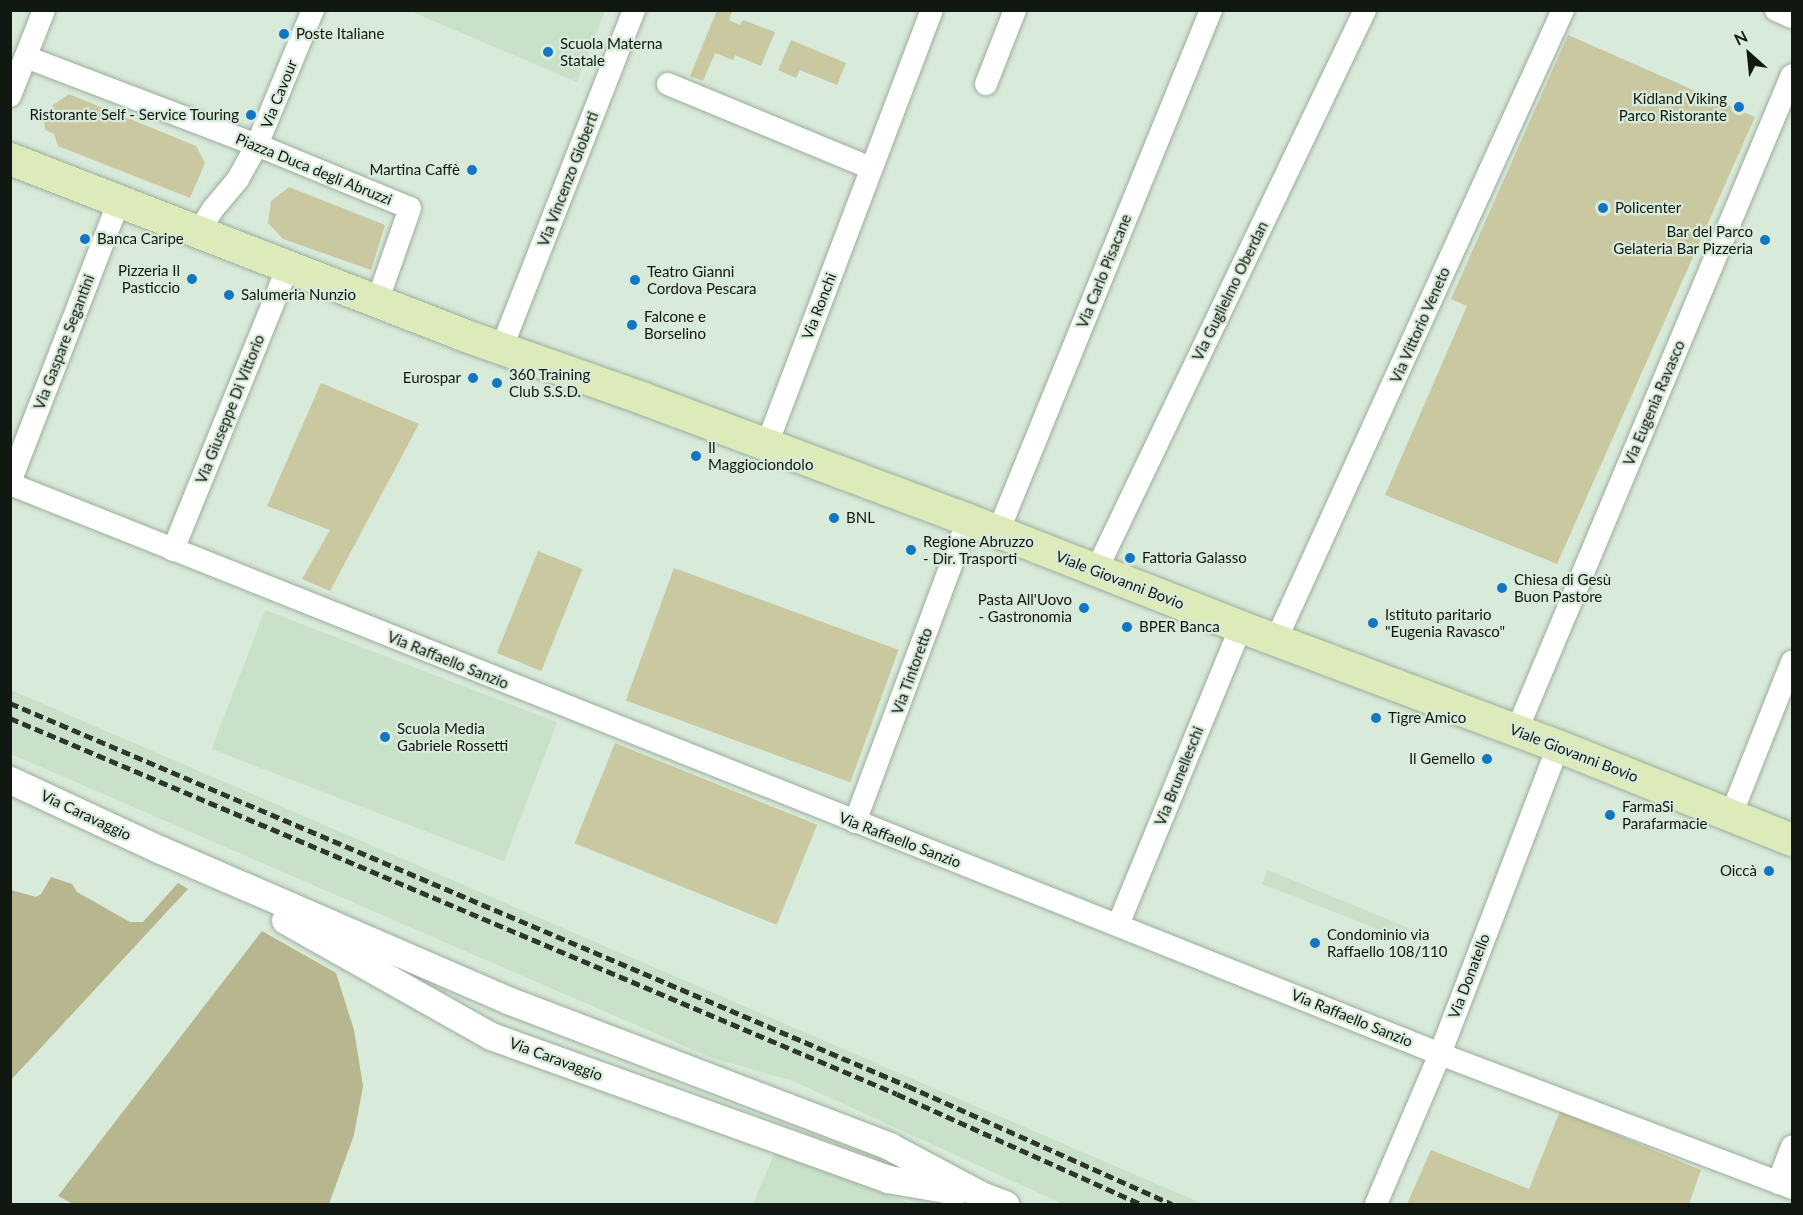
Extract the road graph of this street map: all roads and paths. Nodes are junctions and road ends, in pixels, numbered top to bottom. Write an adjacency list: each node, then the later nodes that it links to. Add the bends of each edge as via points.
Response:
1 (44, 10): 11 (street)
2 (313, 10): 16 (street, Via Cavour)
3 (634, 10): 23 (street, Via Vincenzo Gioberti)
4 (932, 10): 18 (street, Via Ronchi)
5 (1015, 10): 14 (street)
6 (1211, 10): 27 (street, Via Carlo Pisacane)
7 (1365, 10): 29 (street, Via Guglielmo Oberdan)
8 (1563, 10): 31 (street, Via Vittorio Veneto)
9 (1776, 10): 10 (street)
10 (1792, 17)
11 (26, 57): 15 (street); 16 (street, Piazza Duca degli Abruzzi)
12 (1792, 75): 33 (street, Via Eugenia Ravasco)
13 (668, 84): 18 (street)
14 (986, 84)
15 (10, 96)
16 (257, 145): 20 (street, Via Cavour, via 238,179); 22 (street, Piazza Duca degli Abruzzi, via 410,207)
17 (10, 159): 19 (main road)
18 (871, 168): 24 (street, Via Ronchi)
19 (118, 202): 20 (main road); 25 (street, Via Gaspare Segantini)
20 (198, 233): 21 (main road)
21 (288, 269): 22 (main road); 28 (street, Via Giuseppe Di Vittorio)
22 (377, 302): 23 (main road, Viale Giovanni Bovio)
23 (502, 347): 24 (main road, Viale Giovanni Bovio)
24 (767, 444): 26 (main road, Viale Giovanni Bovio)
25 (10, 483): 28 (street, Via Raffaello Sanzio)
26 (968, 520): 27 (main road, Viale Giovanni Bovio); 37 (street, Via Tintoretto)
27 (998, 532): 29 (main road, Viale Giovanni Bovio)
28 (173, 550): 37 (street, Via Raffaello Sanzio)
29 (1096, 571): 30 (main road, Viale Giovanni Bovio)
30 (1240, 627): 31 (main road, Viale Giovanni Bovio); 40 (street, Via Brunelleschi)
31 (1276, 640): 33 (main road, Viale Giovanni Bovio)
32 (1792, 662): 36 (street)
33 (1517, 730): 34 (main road, Viale Giovanni Bovio)
34 (1558, 746): 36 (main road, Viale Giovanni Bovio); 41 (street, Via Donatello)
35 (10, 780): 39 (street, Via Caravaggio)
36 (1731, 815): 38 (main road, Viale Giovanni Bovio)
37 (855, 822): 40 (street, Via Raffaello Sanzio)
38 (1792, 840)
39 (161, 850): 44 (street, Via Caravaggio, via 510,1001 889,1146); 44 (street, Via Caravaggio, via 491,1036 888,1179)
40 (1118, 925): 41 (street, Via Raffaello Sanzio)
41 (1440, 1054): 43 (street, Via Raffaello Sanzio); 45 (street, Via Donatello)
42 (1792, 1147): 43 (street)
43 (1786, 1185)
44 (993, 1200)
45 (1376, 1204)

